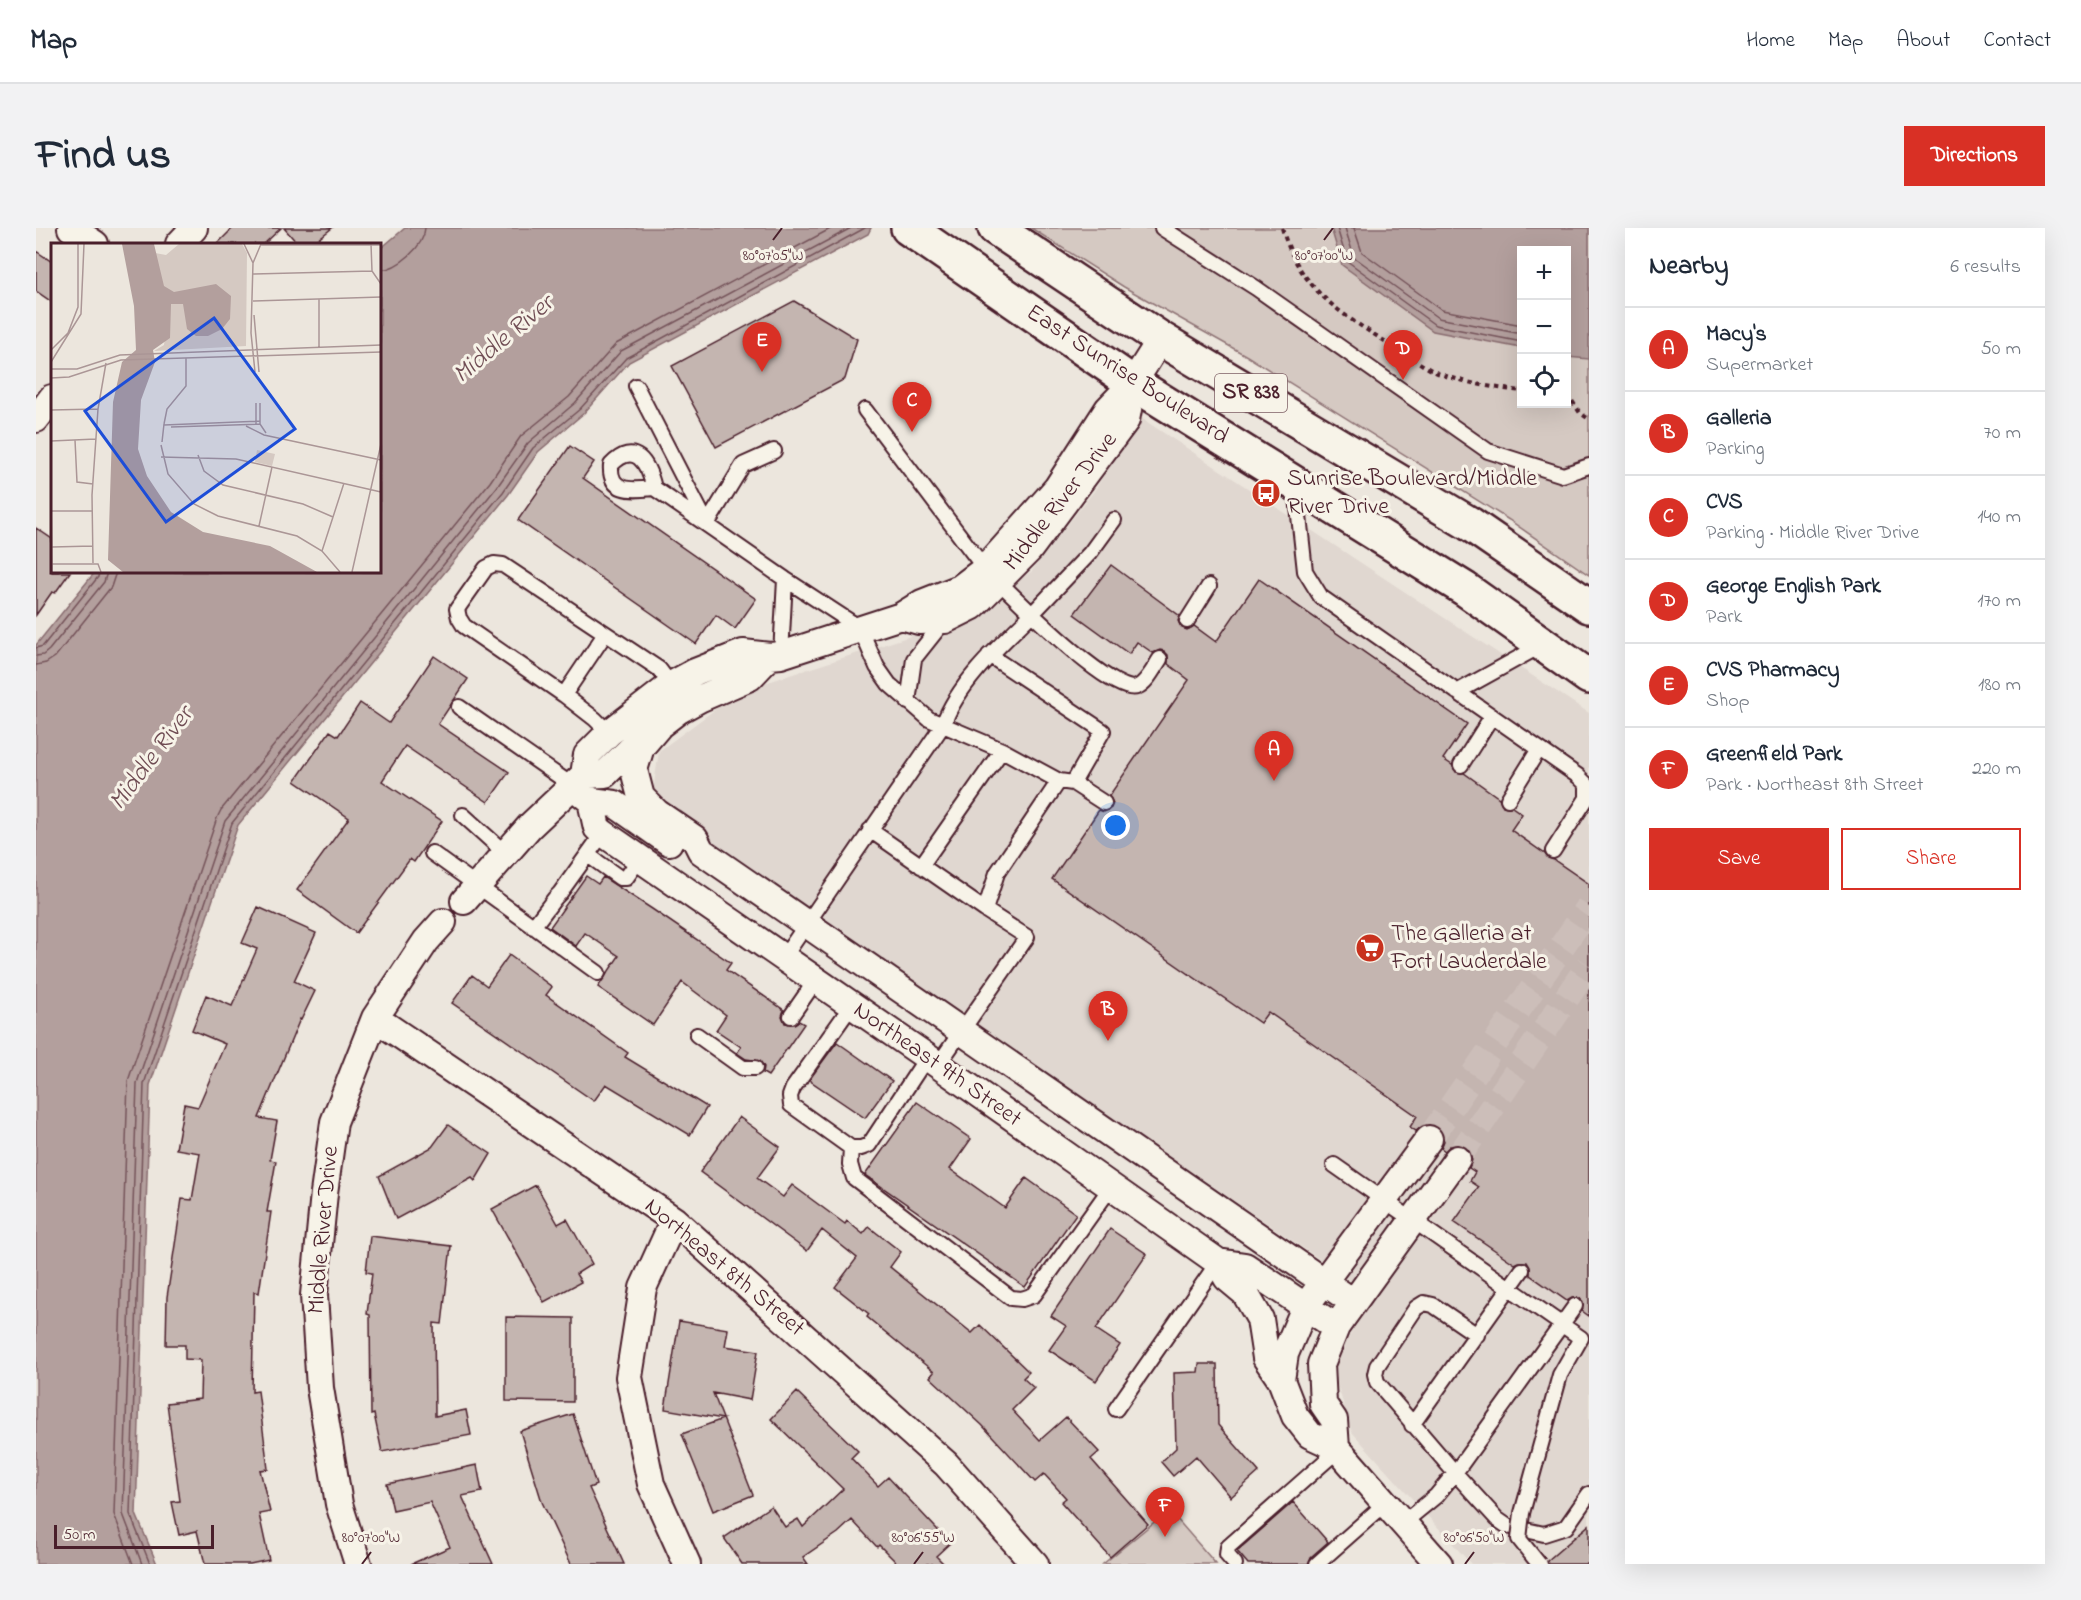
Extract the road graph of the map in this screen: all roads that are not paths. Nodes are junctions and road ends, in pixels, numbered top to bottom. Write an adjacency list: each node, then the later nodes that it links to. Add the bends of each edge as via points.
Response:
1 (71, 228): 6 (street)
2 (194, 228): 7 (street)
3 (908, 228): 9 (main road, East Sunrise Boulevard / SR 838)
4 (995, 228): 8 (main road, East Sunrise Boulevard / SR 838)
5 (1162, 228): 13 (lane, via 1256,288 1488,451 1563,475)
6 (94, 243)
7 (179, 243)
8 (1161, 339): 9 (street, Middle River Drive); 21 (main road, East Sunrise Boulevard / SR 838, via 1470,524)
9 (1133, 383): 14 (main road, East Sunrise Boulevard / SR 838); 18 (street, Middle River Drive, via 1126,420 1029,549)
10 (636, 386): 17 (lane)
11 (865, 410): 18 (lane)
12 (774, 451): 17 (lane, via 743,465)
13 (1589, 466)
14 (1296, 483): 28 (main road, East Sunrise Boulevard / SR 838, via 1465,589); 34 (lane, via 1305,571 1321,597)
15 (654, 488): 17 (lane)
16 (1114, 520): 22 (lane, via 1090,553)
17 (706, 524): 19 (lane)
18 (991, 575): 22 (lane); 23 (street, Middle River Drive); 24 (street, Middle River Drive, via 973,606)
19 (785, 579): 26 (lane); 30 (lane)
20 (1209, 586): 25 (lane)
21 (1589, 606)
22 (1032, 614): 29 (lane); 31 (lane, via 1066,646 1128,688 1144,683)
23 (901, 615): 24 (street, Middle River Drive, via 919,621); 26 (street, Middle River Drive)
24 (945, 620): 36 (lane, via 914,659)
25 (1187, 621)
26 (860, 628): 30 (street, Middle River Drive); 36 (lane, via 877,668)
27 (605, 634): 33 (lane, via 659,669); 35 (lane); 35 (lane, via 503,565 486,568 457,609 464,626)
28 (1543, 645): 32 (main road, East Sunrise Boulevard / SR 838); 34 (lane)
29 (989, 655): 39 (lane, via 949,710); 45 (lane, via 1103,731)
30 (776, 656): 33 (street, Middle River Drive, via 743,653); 40 (street, Middle River Drive, via 750,677 699,699)
31 (1160, 659)
32 (1589, 677)
33 (671, 685): 41 (street, Middle River Drive)
34 (1457, 692): 38 (lane)
35 (564, 695): 41 (lane)
36 (908, 702): 39 (lane, via 929,719)
37 (459, 707): 46 (lane)
38 (1492, 716): 42 (lane); 44 (lane)
39 (944, 725): 43 (lane); 50 (lane)
40 (658, 727): 46 (street, Middle River Drive, via 605,774); 52 (street, Northeast 9th Street, via 641,747 634,770 641,797 695,839)
41 (609, 733): 46 (street, Middle River Drive, via 586,755)
42 (1539, 749): 47 (lane); 53 (lane, via 1587,785 1587,798)
43 (1002, 750): 45 (lane); 58 (lane)
44 (1461, 765)
45 (1066, 782): 48 (lane); 60 (lane, via 998,873)
46 (583, 788): 51 (street, via 597,828); 52 (street, Northeast 9th Street, via 615,804 685,852); 55 (street, Middle River Drive, via 530,826)
47 (1508, 799)
48 (1104, 803)
49 (463, 814): 55 (lane)
50 (870, 830): 58 (lane); 62 (lane)
51 (603, 833): 56 (lane); 57 (street, Northeast 9th Street)
52 (700, 851): 62 (street, Northeast 9th Street)
53 (1553, 851)
54 (432, 853): 59 (lane)
55 (505, 854): 59 (street, Middle River Drive)
56 (588, 855): 57 (lane, via 620,878 626,878); 63 (lane)
57 (640, 858): 64 (street, Northeast 9th Street)
58 (921, 866): 60 (lane)
59 (470, 893): 63 (lane)
60 (985, 910): 70 (lane, via 1027,937)
61 (443, 922): 69 (street, Middle River Drive)
62 (806, 924): 64 (lane); 70 (street, Northeast 9th Street)
63 (533, 927): 65 (lane)
64 (783, 957): 66 (street, Northeast 9th Street)
65 (598, 973)
66 (816, 980): 67 (street, Northeast 9th Street); 68 (lane)
67 (852, 1005): 72 (street, Northeast 9th Street); 75 (lane, via 790,1096 790,1105)
68 (791, 1016)
69 (375, 1018): 80 (street, Northeast 8th Street); 101 (street, Middle River Drive, via 334,1122 314,1295 320,1388 339,1504)
70 (962, 1031): 72 (lane); 84 (street, Northeast 9th Street)
71 (697, 1035): 73 (lane, via 743,1068)
72 (933, 1061): 75 (lane, via 869,1145); 78 (street, Northeast 9th Street)
73 (755, 1068)
74 (1429, 1139): 79 (street)
75 (851, 1148): 78 (lane, via 854,1178 1011,1298 1034,1295)
76 (1457, 1159): 81 (street)
77 (1334, 1165): 79 (lane)
78 (1111, 1187): 82 (street, Northeast 9th Street)
79 (1383, 1200): 81 (lane); 84 (street)
80 (675, 1220): 102 (street, via 643,1288 629,1377 651,1484); 103 (street, Northeast 8th Street, via 946,1464)
81 (1412, 1221): 85 (lane); 86 (street)
82 (1218, 1262): 87 (street, Northeast 9th Street, via 1245,1266); 93 (street, via 1227,1278 1245,1293 1260,1319 1266,1358); 94 (lane)
83 (1522, 1270): 85 (lane)
84 (1323, 1281): 86 (street, Northeast 9th Street); 87 (street)
85 (1510, 1288): 89 (lane); 91 (lane)
86 (1353, 1302): 90 (street)
87 (1305, 1306): 90 (street, Northeast 9th Street); 93 (street, via 1285,1354)
88 (1575, 1306): 89 (lane)
89 (1562, 1324): 92 (lane); 97 (lane)
90 (1336, 1327): 96 (street, via 1321,1364 1323,1404 1335,1420)
91 (1477, 1335): 95 (lane); 95 (lane, via 1433,1305 1424,1303 1416,1308 1375,1374 1377,1382)
92 (1585, 1341): 107 (lane, bridge, via 1560,1375 1522,1513 1519,1539)
93 (1281, 1380): 96 (street, via 1295,1416 1310,1435)
94 (1116, 1409)
95 (1413, 1425): 97 (lane)
96 (1337, 1449): 99 (street); 104 (lane, via 1228,1547 1227,1555)
97 (1455, 1473): 98 (lane, via 1497,1519 1507,1526 1535,1533 1566,1527); 100 (lane, via 1436,1496)
98 (1589, 1494)
99 (1386, 1503): 100 (street); 105 (lane)
100 (1403, 1523): 106 (street)
101 (358, 1564)
102 (687, 1564)
103 (1035, 1564)
104 (1235, 1564)
105 (1317, 1564)
106 (1439, 1564)
107 (1539, 1564)

